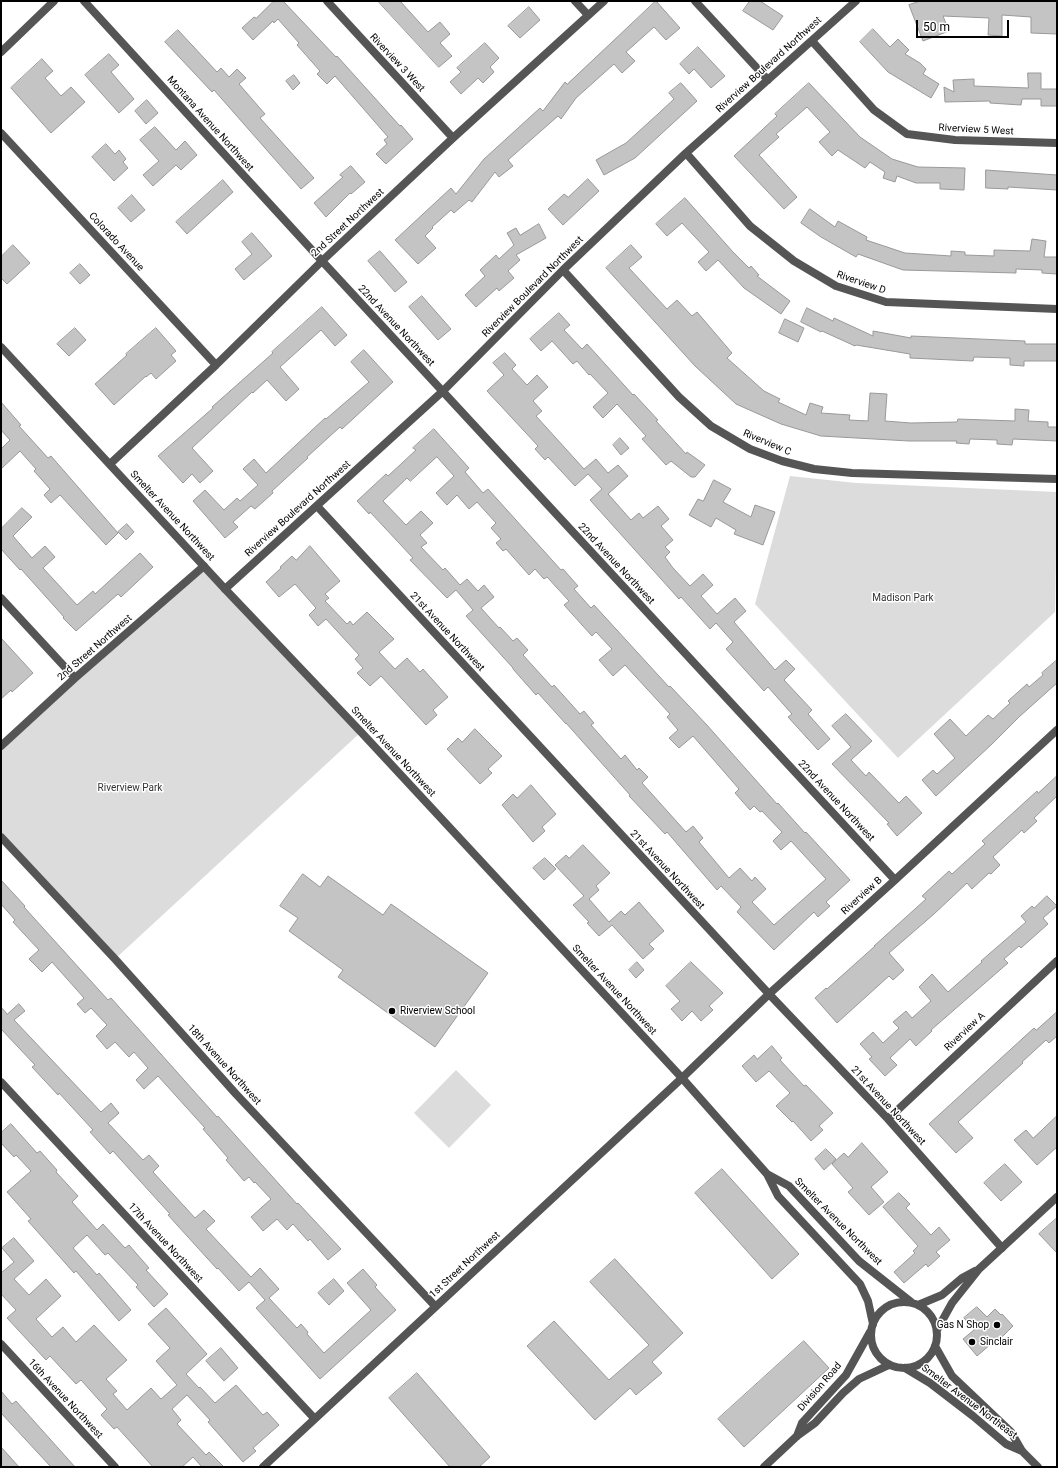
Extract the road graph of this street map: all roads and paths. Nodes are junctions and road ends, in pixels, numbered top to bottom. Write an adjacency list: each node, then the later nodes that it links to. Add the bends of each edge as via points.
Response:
1 (54, 1): 10 (street)
2 (84, 1): 16 (street, Montana Avenue Northwest)
3 (327, 1): 13 (street, Riverview 3 West)
4 (575, 1): 8 (street)
5 (604, 1): 8 (street, 2nd Street Northwest)
6 (695, 1): 11 (street)
7 (856, 1): 9 (street, Riverview Boulevard Northwest)
8 (588, 15): 13 (street, 2nd Street Northwest)
9 (812, 41): 11 (street, Riverview Boulevard Northwest); 14 (street, Riverview 5 West, via 874,110 907,134 955,140)
10 (1, 52)
11 (768, 80): 15 (street, Riverview Boulevard Northwest)
12 (1, 133): 20 (street, Colorado Avenue)
13 (453, 138): 16 (street, 2nd Street Northwest)
14 (1057, 143)
15 (686, 153): 17 (street, Riverview Boulevard Northwest); 18 (street, Riverview D, via 750,226 794,261 836,286 886,302)
16 (322, 261): 20 (street, 2nd Street Northwest); 21 (street, 22nd Avenue Northwest)
17 (563, 270): 21 (street, Riverview Boulevard Northwest); 23 (street, Riverview C, via 679,397 711,426 750,449 782,461 837,472)
18 (1057, 309)
19 (1, 347): 22 (street, Smelter Avenue Northwest)
20 (216, 365): 22 (street, 2nd Street Northwest)
21 (443, 391): 24 (street, Riverview Boulevard Northwest); 32 (street, 22nd Avenue Northwest)
22 (110, 464): 25 (street, Smelter Avenue Northwest)
23 (1057, 479)
24 (317, 506): 26 (street, Riverview Boulevard Northwest); 34 (street, 21st Avenue Northwest)
25 (204, 566): 26 (street, Smelter Avenue Northwest); 28 (street, 2nd Street Northwest)
26 (225, 589): 35 (street, Smelter Avenue Northwest)
27 (1, 598): 28 (street)
28 (75, 678): 30 (street, 2nd Street Northwest)
29 (1057, 730): 32 (street, Riverview B)
30 (1, 746)
31 (1, 837): 43 (street, 18th Avenue Northwest, via 236,1094)
32 (895, 880): 34 (street, Riverview B)
33 (1057, 961): 37 (street, Riverview A)
34 (769, 994): 35 (street, Riverview B); 37 (street, 21st Avenue Northwest)
35 (682, 1078): 38 (street, Smelter Avenue Northwest); 43 (street, 1st Street Northwest)
36 (1, 1082): 50 (street, 17th Avenue Northwest)
37 (888, 1119): 40 (street, 21st Avenue Northwest)
38 (767, 1174): 42 (street, Smelter Avenue Northwest, via 788,1186 859,1261); 44 (street, Smelter Avenue Northwest, via 778,1196 860,1284 868,1301)
39 (1057, 1197): 40 (street)
40 (1002, 1248): 41 (street)
41 (979, 1269): 42 (street, via 962,1278 942,1295); 45 (street, via 952,1303)
42 (914, 1304): 44 (street, via 903,1301 887,1306 876,1317); 45 (street, via 931,1315)
43 (435, 1306): 50 (street, 1st Street Northwest, via 365,1374)
44 (872, 1328): 48 (street, via 873,1348); 51 (street, Division Road, via 846,1375 802,1423)
45 (937, 1330): 47 (street)
46 (1, 1344): 53 (street, 16th Avenue Northwest)
47 (935, 1346): 49 (street, via 927,1359); 52 (street, Smelter Avenue Northeast, via 952,1376 1011,1432)
48 (889, 1365): 49 (street); 51 (street, Division Road, via 859,1379 815,1423)
49 (905, 1368): 52 (street, Smelter Avenue Northeast, via 930,1383 1006,1444)
50 (314, 1418): 54 (street, 1st Street Northwest)
51 (797, 1436): 55 (street, Division Road)
52 (1022, 1451): 56 (street, Smelter Avenue Northeast)
53 (115, 1467)
54 (263, 1467)
55 (764, 1467)
56 (1038, 1467)

